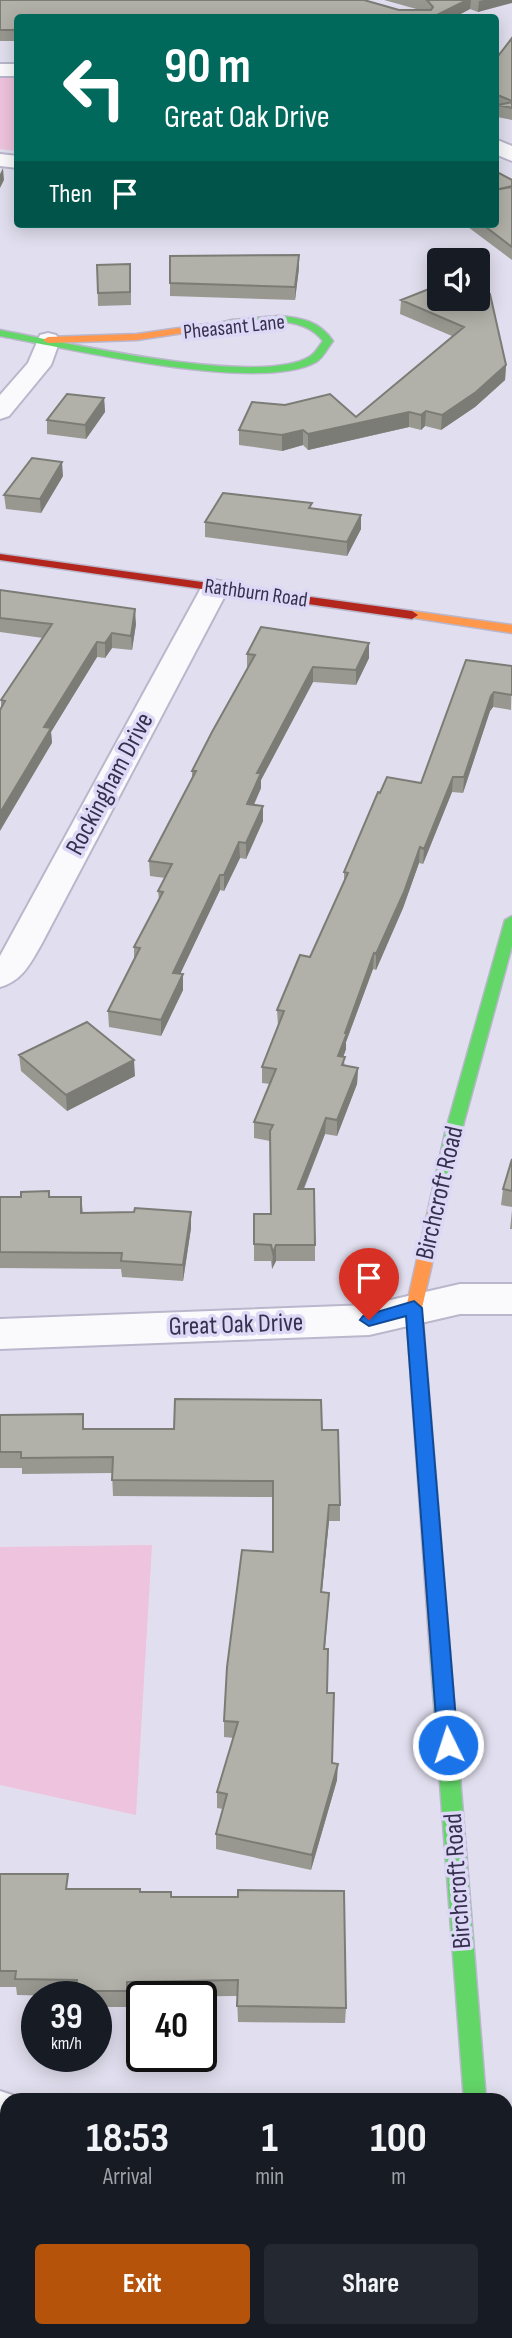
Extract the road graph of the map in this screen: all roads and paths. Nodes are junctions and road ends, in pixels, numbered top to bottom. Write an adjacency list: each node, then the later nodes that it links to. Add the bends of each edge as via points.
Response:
1 (0, 333): 2 (street, Pheasant Lane)
2 (48, 340): 2 (street, Pheasant Lane, via 173,364 249,371 310,359 323,351 328,341 318,328 284,320 149,336); 3 (street, via 39,365)
3 (0, 411)
4 (0, 557): 5 (street, Rathburn Road)
5 (215, 588): 6 (street, Rathburn Road); 8 (street, Rockingham Drive, via 24,945)
6 (512, 629)
7 (512, 920): 10 (street, Birchcroft Road, via 453,1133)
8 (0, 976)
9 (512, 1299): 10 (street, Great Oak Drive, via 460,1299)
10 (414, 1308): 11 (street, Great Oak Drive, via 369,1320); 12 (street, Birchcroft Road)
11 (0, 1335)
12 (474, 2093)

